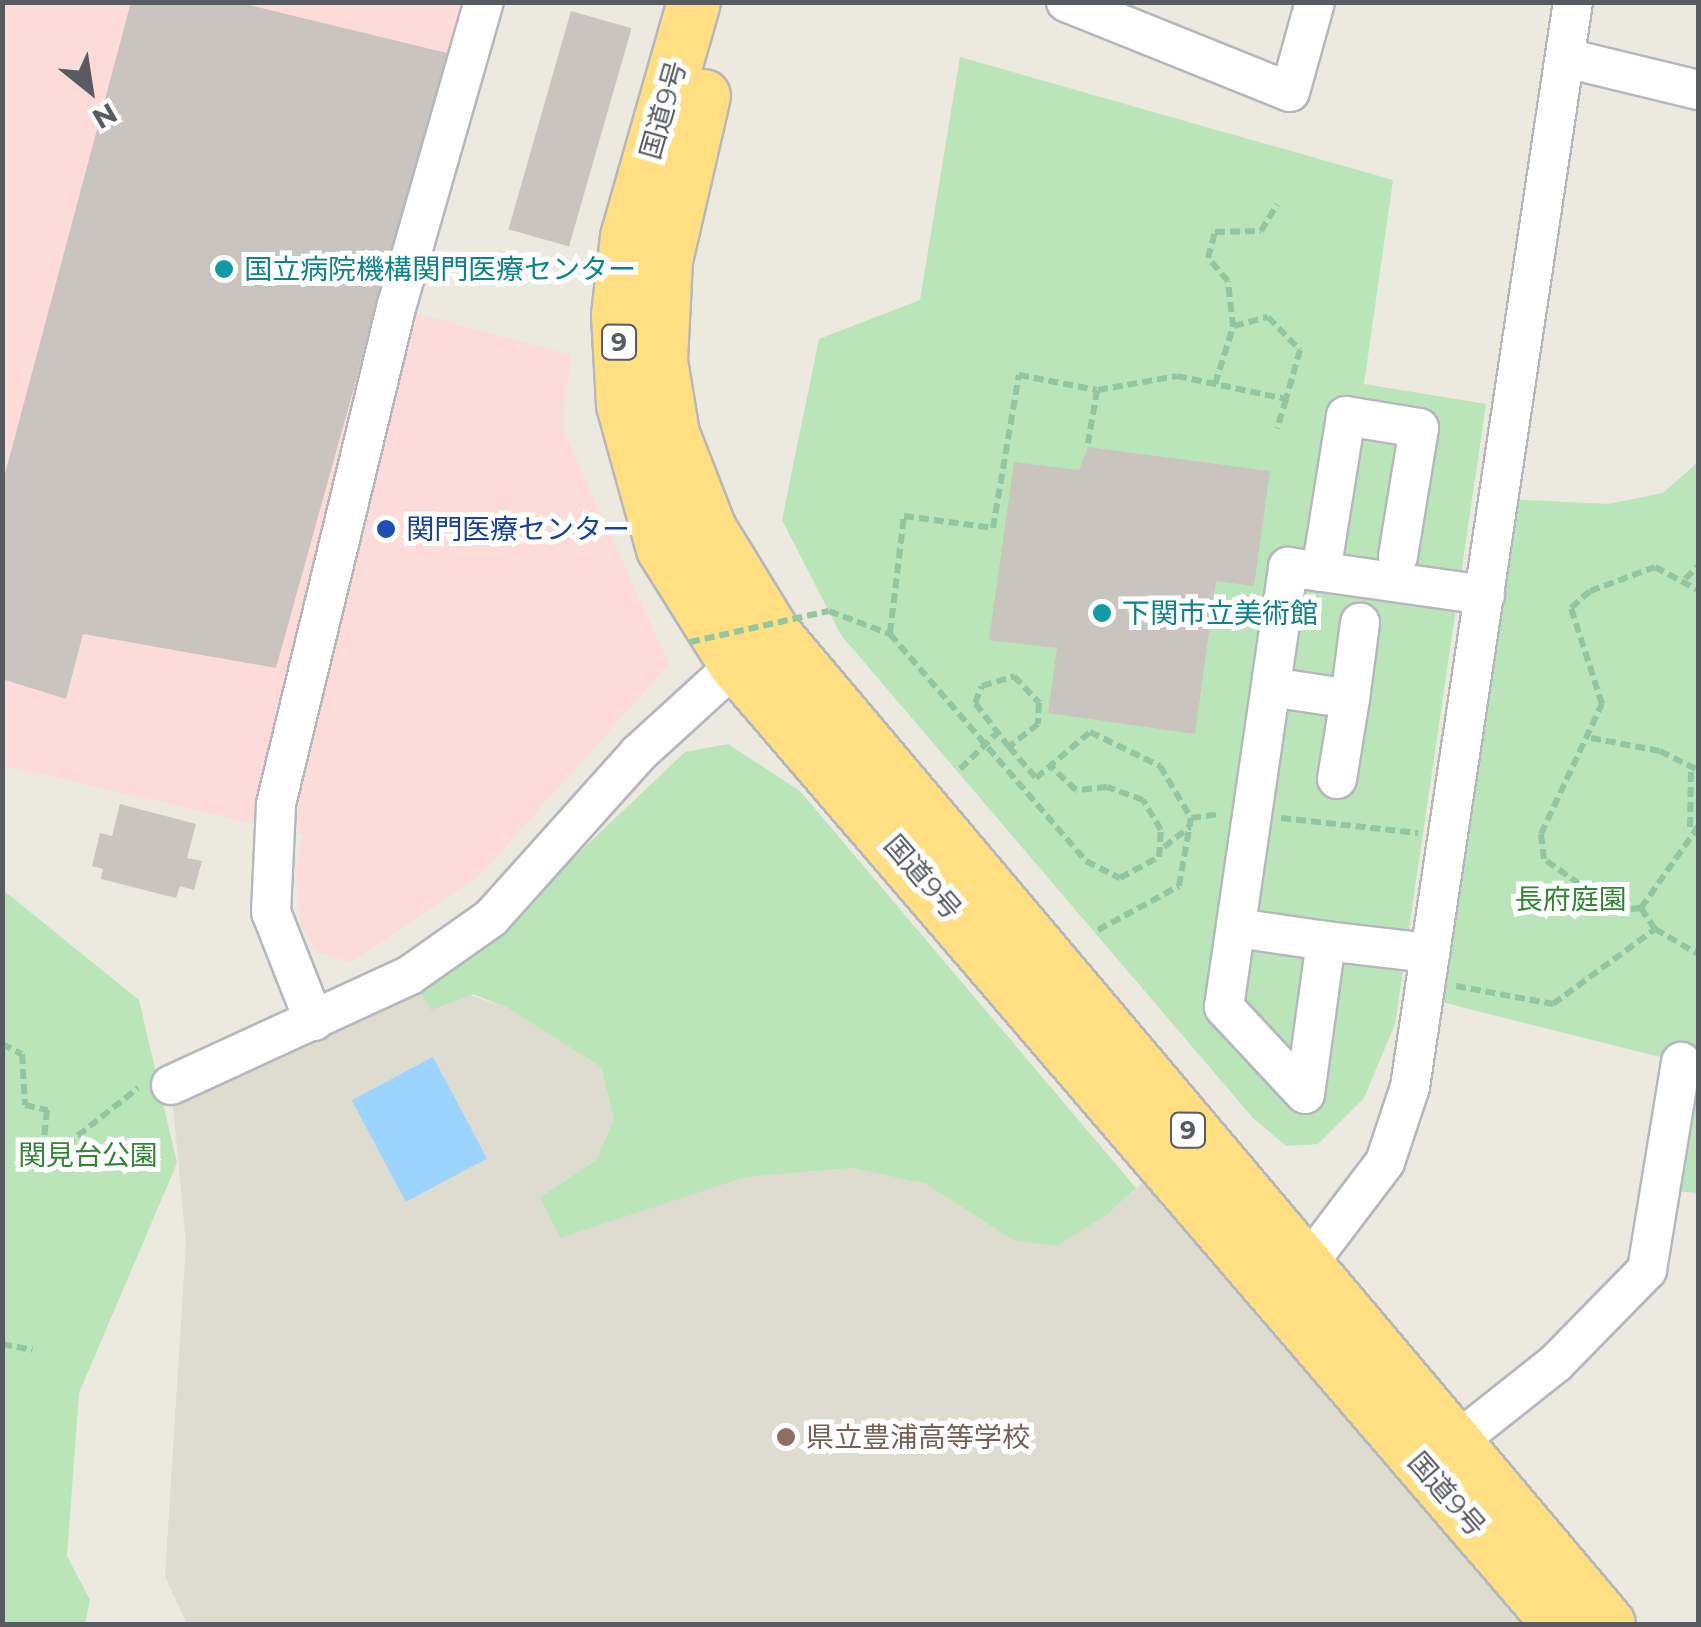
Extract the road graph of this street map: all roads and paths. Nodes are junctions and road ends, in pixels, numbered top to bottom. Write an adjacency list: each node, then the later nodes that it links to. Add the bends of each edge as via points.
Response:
1 (484, 2): 44 (street, via 396,308 276,804 271,912)
2 (694, 2): 25 (highway, 国道9号 / 9, via 627,237 622,390 663,549)
3 (728, 2): 25 (highway, 国道9号 / 9, via 666,261 661,361 672,434 710,529)
4 (1066, 2): 7 (street)
5 (1315, 2): 7 (street, via 1290,92)
6 (1573, 2): 8 (street)
7 (1139, 16)
8 (1566, 58): 9 (street); 22 (street)
9 (1698, 90)
10 (1277, 204): 11 (path, via 1261,231 1216,232 1208,258 1228,281)
11 (1234, 326): 12 (path); 14 (path, via 1268,317 1300,350)
12 (1216, 384): 13 (path, via 1177,376); 14 (path)
13 (1098, 390): 16 (path); 24 (path, via 1019,374 993,528 904,516)
14 (1286, 400): 15 (path)
15 (1276, 429)
16 (1088, 443)
17 (1398, 556): 19 (street, via 1419,428 1346,416)
18 (1698, 566): 20 (path)
19 (1320, 572): 22 (street); 26 (street, via 1288,567)
20 (1685, 580): 21 (path); 29 (path, via 1655,566 1571,608 1602,704)
21 (1698, 590)
22 (1485, 595): 43 (street)
23 (1360, 623): 27 (street)
24 (890, 634): 25 (path, bridge, via 829,611); 30 (path)
25 (733, 646): 44 (street, via 491,918 410,975); 48 (highway, 国道9号 / 9)
26 (1271, 687): 27 (street); 39 (street)
27 (1350, 699): 35 (street)
28 (998, 733): 30 (path); 31 (path); 31 (path, via 975,704 982,686 1014,676 1039,704 1038,724)
29 (1591, 738): 34 (path, via 1660,751); 38 (path, via 1541,834 1544,860 1616,910)
30 (986, 745): 32 (path, via 1086,861 1120,878 1159,857 1161,830 1143,800 1106,787 1076,790); 33 (path)
31 (1010, 748): 32 (path, via 1036,778)
32 (1050, 766): 37 (path, via 1090,732 1160,766 1191,822)
33 (960, 768)
34 (1695, 770): 36 (path)
35 (1337, 779)
36 (1694, 827): 38 (path)
37 (1164, 847)
38 (1642, 908): 40 (path)
39 (1236, 928): 41 (street); 41 (street, via 1224,1008 1305,1094)
40 (1655, 929): 42 (path); 43 (path, via 1554,1004)
41 (1326, 941): 43 (street)
42 (1698, 954)
43 (1428, 966): 48 (street, via 1410,1087 1385,1162)
44 (314, 1021): 47 (street)
45 (2, 1044): 47 (path, via 22,1054 25,1105 47,1110 43,1149 66,1145 149,1080)
46 (1680, 1062): 51 (street, via 1648,1270 1556,1363)
47 (171, 1084)
48 (1292, 1284): 51 (highway, 国道9号 / 9); 52 (highway, 国道9号 / 9)
49 (2, 1344): 50 (path)
50 (32, 1350)
51 (1455, 1443): 53 (highway, 国道9号 / 9)
52 (1560, 1624)
53 (1608, 1624)

